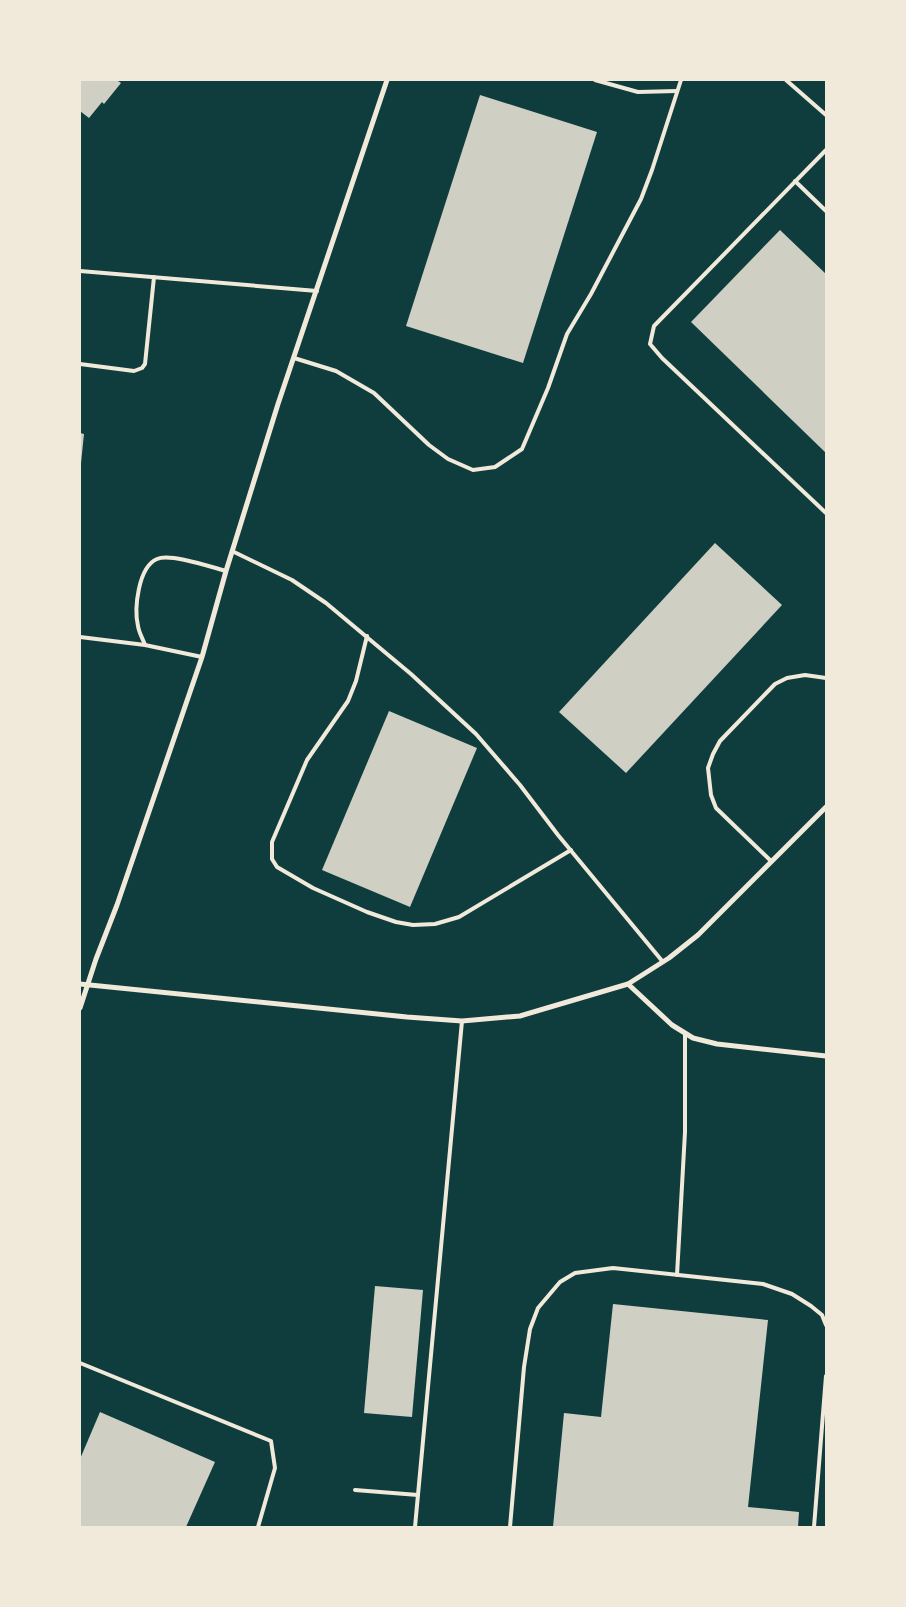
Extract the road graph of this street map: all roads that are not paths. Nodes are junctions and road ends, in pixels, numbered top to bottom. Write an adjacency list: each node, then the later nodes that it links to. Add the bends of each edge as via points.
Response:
1 (387, 80): 12 (street)
2 (595, 80): 5 (lane, via 638,92)
3 (681, 80): 5 (lane)
4 (786, 80): 6 (lane)
5 (677, 91): 13 (lane, via 641,199 567,334 522,449 495,467 472,470 448,460 374,393 336,371)
6 (826, 115)
7 (826, 150): 8 (lane)
8 (794, 181): 9 (lane); 15 (lane, via 654,326 650,344)
9 (826, 211)
10 (80, 271): 11 (lane)
11 (154, 277): 12 (lane); 14 (lane, via 142,368 134,370)
12 (316, 291): 13 (street)
13 (294, 358): 16 (street)
14 (80, 364)
15 (826, 514)
16 (232, 552): 17 (street); 19 (lane, via 292,580)
17 (226, 571): 20 (lane, via 171,557 157,559 145,569 138,590 137,616); 21 (street)
18 (80, 636): 20 (lane)
19 (367, 636): 24 (lane, via 476,734); 24 (lane, via 348,702 307,760 272,842 272,859 277,867 313,888 374,915 413,925 435,924 459,917)
20 (145, 645): 21 (lane)
21 (202, 657): 29 (street)
22 (826, 678): 25 (lane, via 805,675 775,684 720,741 708,768 716,808)
23 (826, 807): 25 (street)
24 (571, 850): 26 (lane)
25 (772, 861): 26 (street, via 698,935)
26 (663, 962): 28 (street)
27 (80, 984): 29 (street)
28 (628, 984): 31 (street, via 520,1016); 32 (street)
29 (88, 985): 30 (street); 31 (street)
30 (80, 1008)
31 (462, 1021): 39 (lane)
32 (685, 1033): 33 (street, via 717,1044); 34 (lane, via 685,1132)
33 (826, 1056)
34 (677, 1275): 35 (lane, via 763,1284 792,1294 811,1306 822,1315); 42 (lane, via 614,1268 575,1274 560,1282 538,1308 530,1329 524,1367)
35 (826, 1325)
36 (80, 1363): 40 (lane, via 271,1441 275,1468)
37 (826, 1376): 43 (lane)
38 (355, 1490): 39 (lane)
39 (418, 1495): 41 (lane)
40 (258, 1527)
41 (415, 1527)
42 (510, 1527)
43 (814, 1527)

